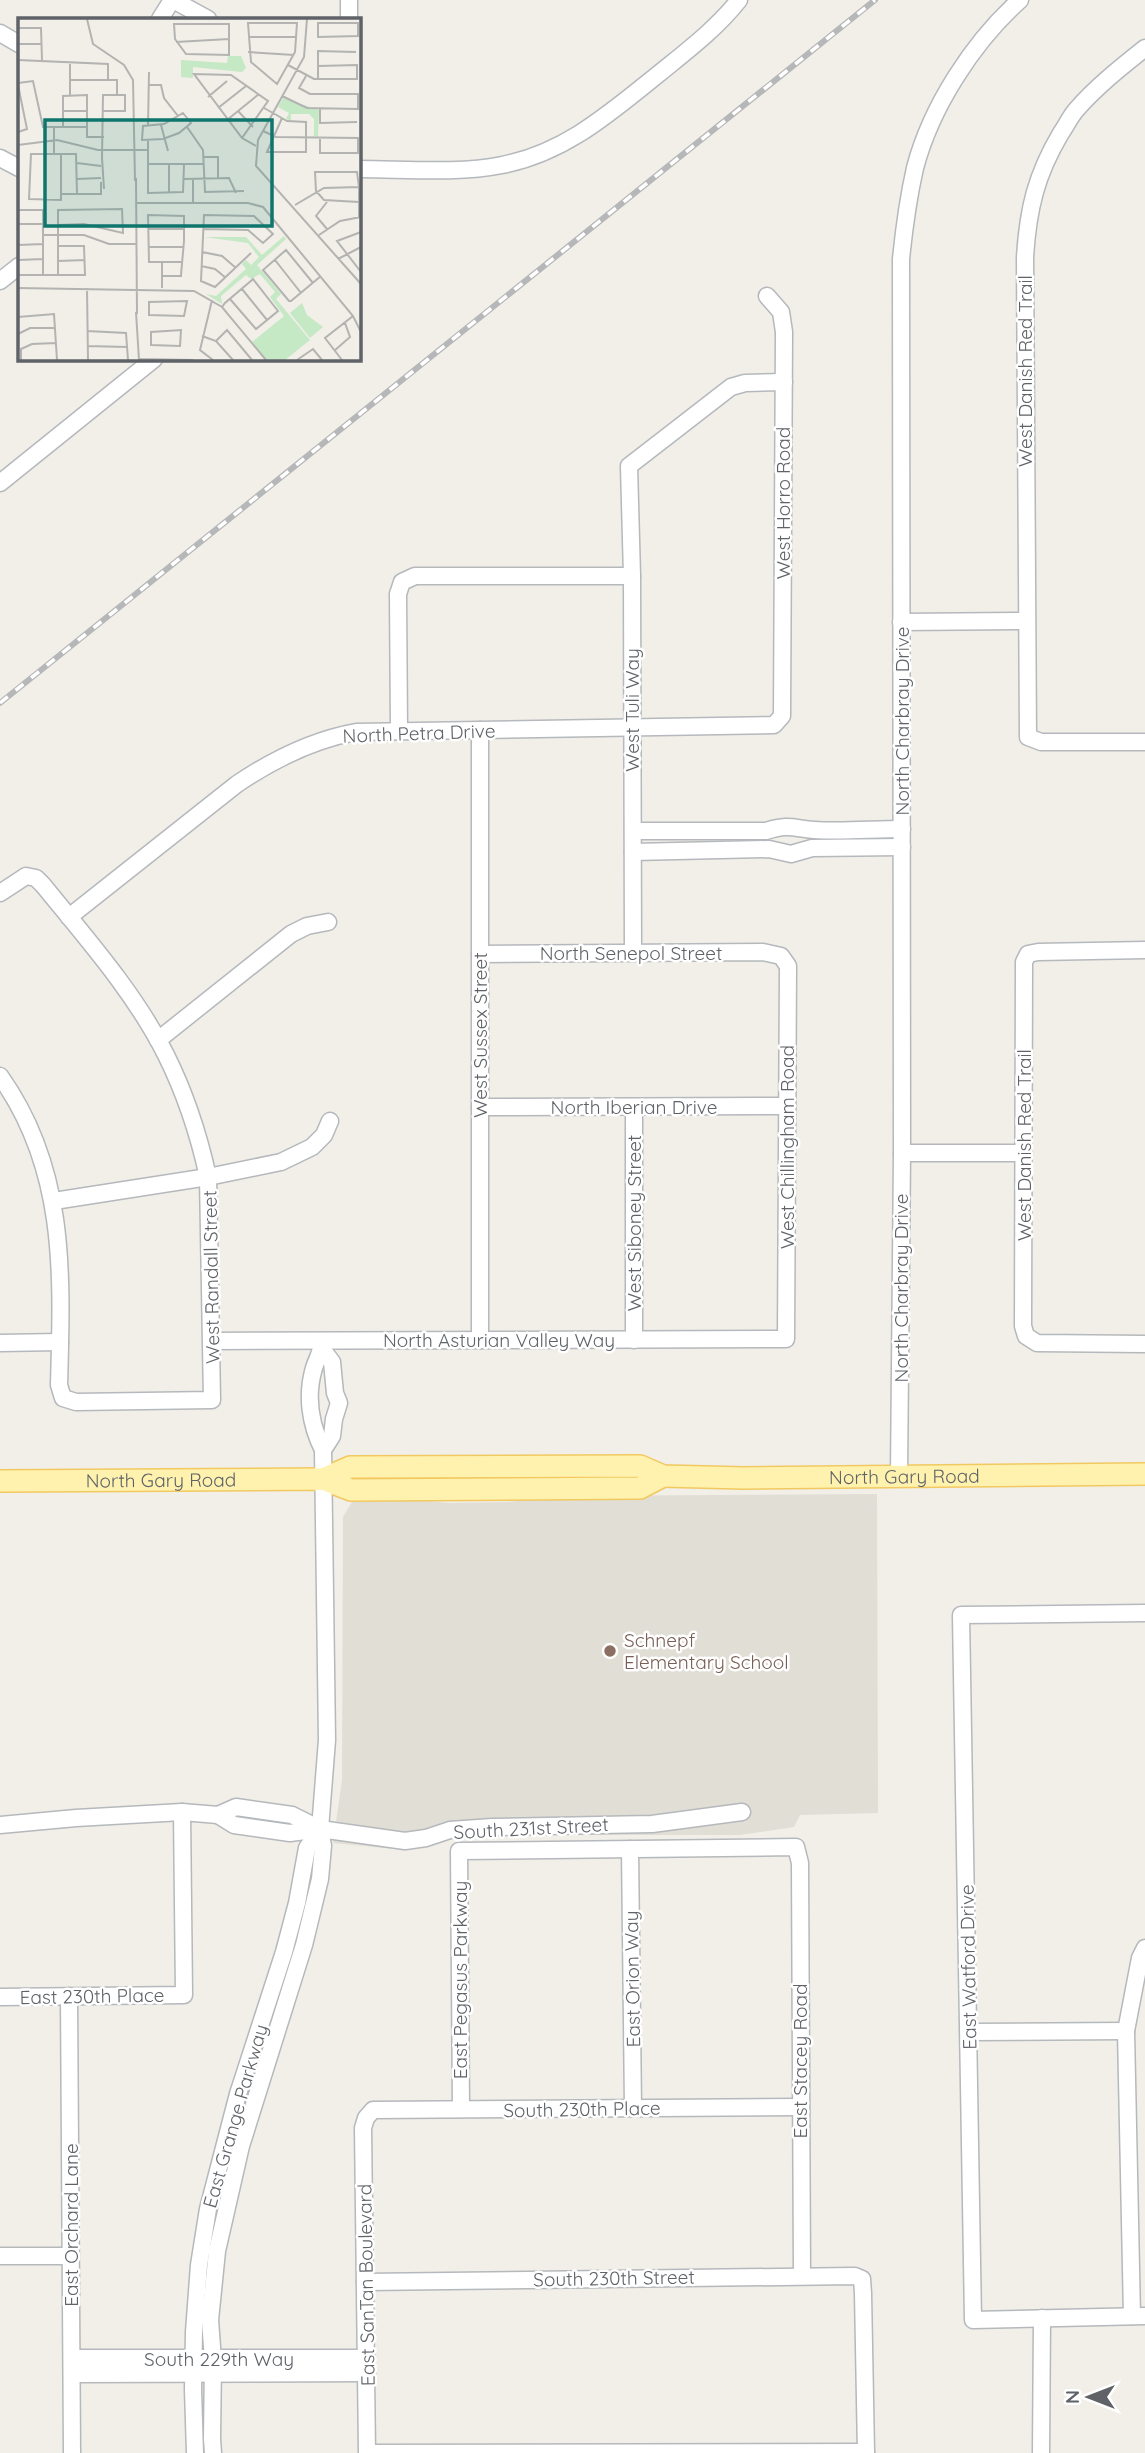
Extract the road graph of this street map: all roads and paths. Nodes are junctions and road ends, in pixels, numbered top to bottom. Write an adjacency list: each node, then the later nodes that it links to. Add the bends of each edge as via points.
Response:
1 (173, 0): 5 (street); 6 (street)
2 (349, 0): 7 (street)
3 (739, 0): 13 (street, via 641,88 558,147 485,168)
4 (1020, 0): 22 (street, North Charbray Drive, via 984,40 946,97 916,166 906,212 901,259)
5 (161, 18)
6 (206, 18)
7 (349, 18)
8 (0, 33): 9 (street)
9 (18, 43)
10 (1145, 48): 21 (street, West Danish Red Trail, via 1074,112 1033,192 1025,257)
11 (0, 158): 12 (street)
12 (18, 168)
13 (360, 169)
14 (18, 267): 15 (street)
15 (0, 281)
16 (767, 296): 18 (street, West Horro Road, via 781,312)
17 (153, 360): 19 (street)
18 (784, 382): 20 (street, West Tuli Way, via 731,387 629,466); 23 (street, West Horro Road)
19 (0, 483)
20 (632, 576): 24 (street, West Tuli Way); 26 (street, via 415,576 402,582 398,594)
21 (1026, 621): 22 (street); 27 (street, West Danish Red Trail, via 1028,737 1041,742)
22 (901, 622): 29 (street, North Charbray Drive)
23 (782, 716): 24 (street, North Petra Drive, via 765,726)
24 (633, 728): 25 (street, North Petra Drive); 30 (street, West Tuli Way)
25 (480, 730): 26 (street, North Petra Drive); 39 (street, West Sussex Street)
26 (399, 731): 35 (street, North Petra Drive, via 327,738 261,767)
27 (1145, 742)
28 (776, 828): 29 (street); 30 (street); 33 (street, via 772,837)
29 (902, 829): 31 (street, North Charbray Drive)
30 (633, 831): 32 (street, West Tuli Way)
31 (902, 847): 33 (street); 47 (street, North Charbray Drive)
32 (633, 852): 33 (street, via 769,849); 38 (street, West Tuli Way)
33 (779, 853)
34 (0, 893): 35 (street, West Randall Street, via 26,876 36,878)
35 (69, 917): 41 (street, West Randall Street)
36 (328, 922): 41 (street, via 291,934)
37 (1145, 950): 48 (street, West Danish Red Trail, via 1028,954 1024,962)
38 (633, 953): 39 (street, North Senepol Street); 40 (street, North Senepol Street, via 763,952)
39 (480, 954): 44 (street, West Sussex Street)
40 (781, 956): 43 (street, West Chillingham Road, via 788,967)
41 (158, 1040): 49 (street, West Randall Street, via 190,1116)
42 (0, 1076): 50 (street, via 32,1128)
43 (787, 1106): 45 (street, North Iberian Drive); 51 (street, West Chillingham Road)
44 (480, 1107): 45 (street, North Iberian Drive); 52 (street, West Sussex Street)
45 (634, 1107): 53 (street, West Siboney Street)
46 (330, 1121): 49 (street, via 312,1147 281,1162)
47 (902, 1153): 48 (street); 63 (street, North Charbray Drive)
48 (1024, 1153): 57 (street, West Danish Red Trail, via 1026,1336 1037,1343)
49 (208, 1178): 50 (street); 54 (street, West Randall Street)
50 (54, 1201): 55 (street)
51 (786, 1339): 53 (street, North Asturian Valley Way)
52 (480, 1340): 53 (street, North Asturian Valley Way); 58 (street, North Asturian Valley Way)
53 (634, 1340)
54 (212, 1341): 55 (street, West Randall Street, via 212,1400 76,1402 63,1398 58,1385); 58 (street, North Asturian Valley Way)
55 (60, 1342): 56 (street)
56 (0, 1343)
57 (1145, 1344)
58 (322, 1345): 59 (street); 60 (street, via 332,1362)
59 (312, 1392): 60 (street); 61 (street, via 309,1404)
60 (335, 1393): 61 (street, via 339,1403 332,1436)
61 (323, 1450): 64 (street, East Grange Parkway)
62 (1145, 1474): 63 (main road, North Gary Road)
63 (899, 1476): 64 (main road, North Gary Road, via 663,1476 640,1466 350,1467)
64 (323, 1479): 65 (main road, North Gary Road); 70 (street, East Grange Parkway, via 327,1740)
65 (0, 1480)
66 (1145, 1613): 78 (street, East Watford Drive, via 961,1615)
67 (182, 1812): 69 (street, South 231st Street); 70 (street, South 231st Street, via 218,1815 233,1825 290,1833); 75 (street, East 230th Place, via 184,1995)
68 (742, 1812): 70 (street, South 231st Street, via 652,1824 450,1830 405,1841)
69 (0, 1825)
70 (320, 1829): 91 (street, East Grange Parkway, via 307,1848 284,1952 217,2170 199,2264); 92 (street, East Grange Parkway, via 323,1846 313,1910 241,2146 217,2251 210,2320)
71 (796, 1847): 72 (street, South 231st Street); 79 (street, East Stacey Road, via 800,1863)
72 (630, 1849): 73 (street, South 231st Street); 80 (street, East Orion Way)
73 (459, 1851): 81 (street, East Pegasus Parkway)
74 (1143, 1955): 77 (street)
75 (69, 1996): 76 (street, East 230th Place); 84 (street, East Orchard Lane)
76 (0, 1997)
77 (1126, 2031): 78 (street); 87 (street)
78 (969, 2032): 88 (street, East Watford Drive, via 973,2320)
79 (800, 2107): 80 (street, South 230th Place); 85 (street, East Stacey Road)
80 (633, 2108): 81 (street, South 230th Place)
81 (461, 2109): 82 (street, South 230th Place, via 373,2110)
82 (366, 2118): 86 (street, East SanTan Boulevard)
83 (0, 2256): 84 (street)
84 (71, 2256): 90 (street, East Orchard Lane)
85 (802, 2275): 86 (street, South 230th Street); 93 (street, South 230th Street, via 842,2274 862,2279)
86 (365, 2282): 89 (street, East SanTan Boulevard)
87 (1138, 2316): 88 (street)
88 (1042, 2318): 99 (street)
89 (367, 2365): 92 (street, South 229th Way); 97 (street, East SanTan Boulevard)
90 (72, 2366): 91 (street, South 229th Way); 94 (street, East Orchard Lane)
91 (194, 2367): 92 (street, South 229th Way); 95 (street, East Grange Parkway)
92 (213, 2367): 96 (street, East Grange Parkway)
93 (866, 2452): 98 (street)
94 (72, 2453)
95 (195, 2453)
96 (214, 2453)
97 (367, 2453): 98 (street)
98 (636, 2453)
99 (1041, 2453)

